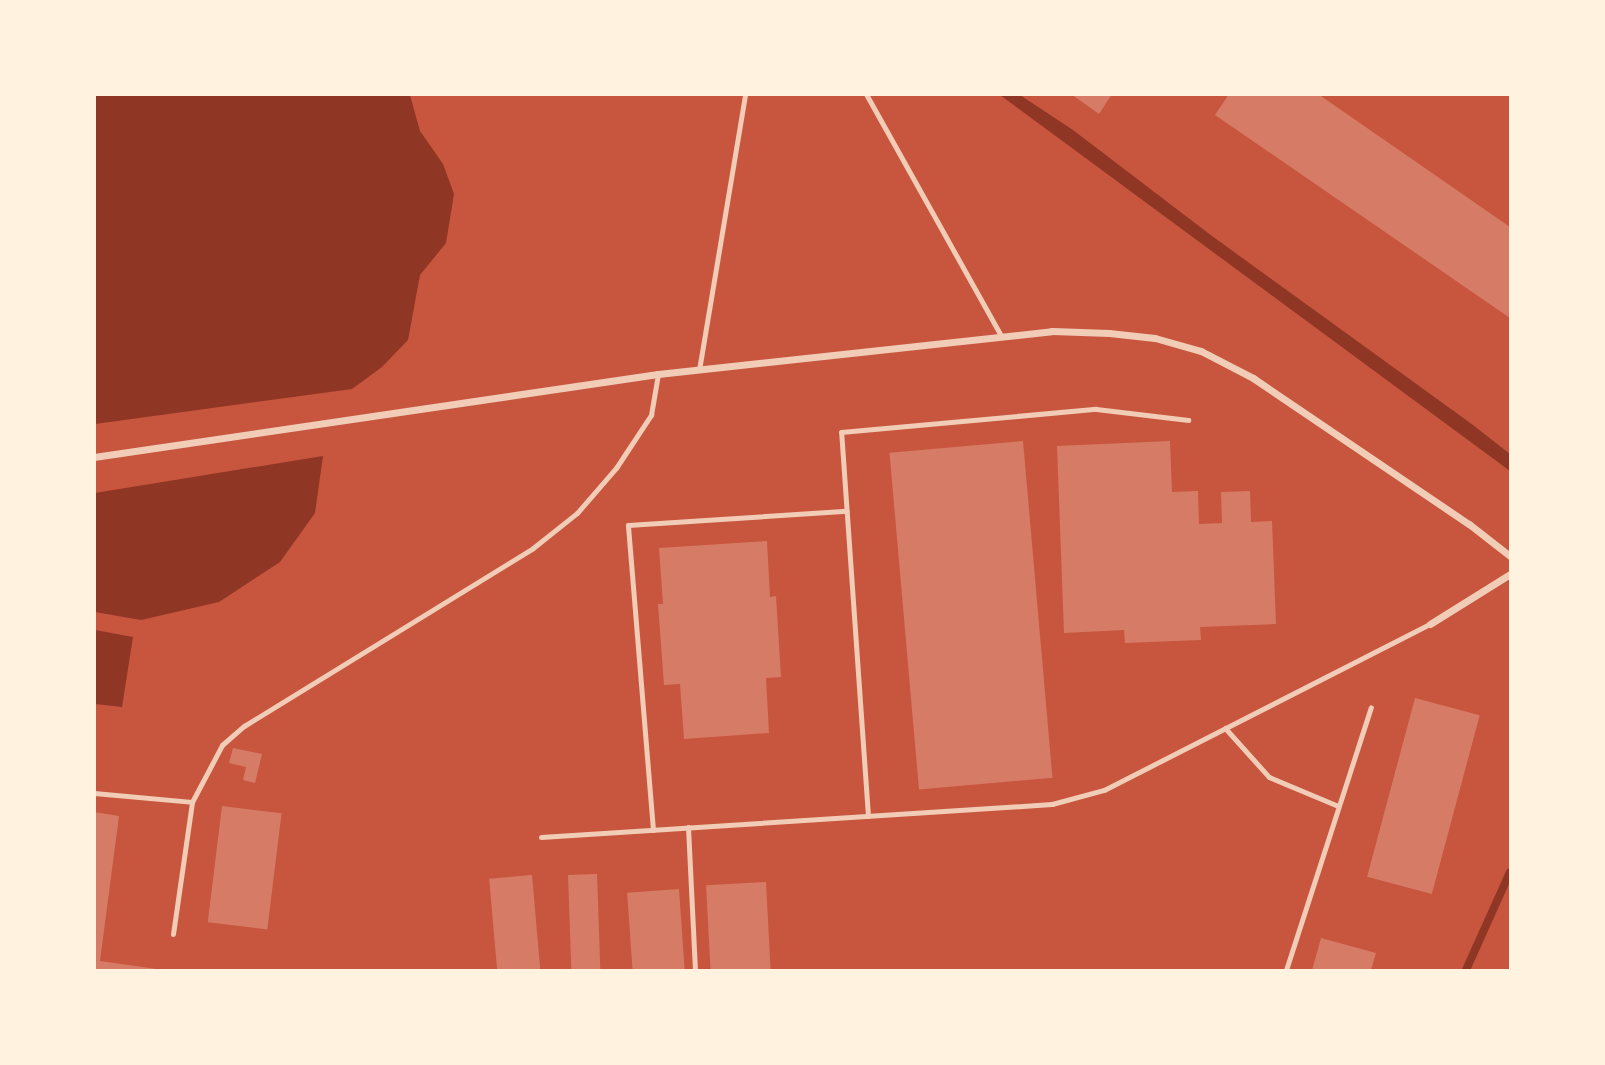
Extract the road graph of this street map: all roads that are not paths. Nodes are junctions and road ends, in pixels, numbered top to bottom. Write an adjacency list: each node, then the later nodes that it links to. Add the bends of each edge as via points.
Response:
1 (745, 94): 4 (lane)
2 (866, 94): 3 (lane)
3 (1002, 337): 4 (street); 9 (street, via 1052,331 1110,333 1155,338 1201,351 1253,378)
4 (699, 370): 5 (street)
5 (658, 374): 7 (street); 15 (lane, via 652,415 616,468 577,513 533,548 244,726 222,745)
6 (1188, 420): 8 (lane, via 1096,409 841,432)
7 (94, 457)
8 (847, 511): 17 (lane); 19 (lane, via 628,525)
9 (1510, 556)
10 (1510, 574): 11 (street)
11 (1430, 624): 13 (lane)
12 (1371, 707): 16 (lane)
13 (1225, 728): 16 (lane, via 1269,777); 17 (lane, via 1104,790 1052,804)
14 (94, 793): 15 (lane)
15 (192, 802): 21 (lane)
16 (1338, 806): 23 (lane)
17 (868, 816): 18 (lane)
18 (688, 827): 19 (lane); 22 (lane)
19 (653, 830): 20 (lane)
20 (541, 837)
21 (173, 934)
22 (695, 971)
23 (1286, 971)

